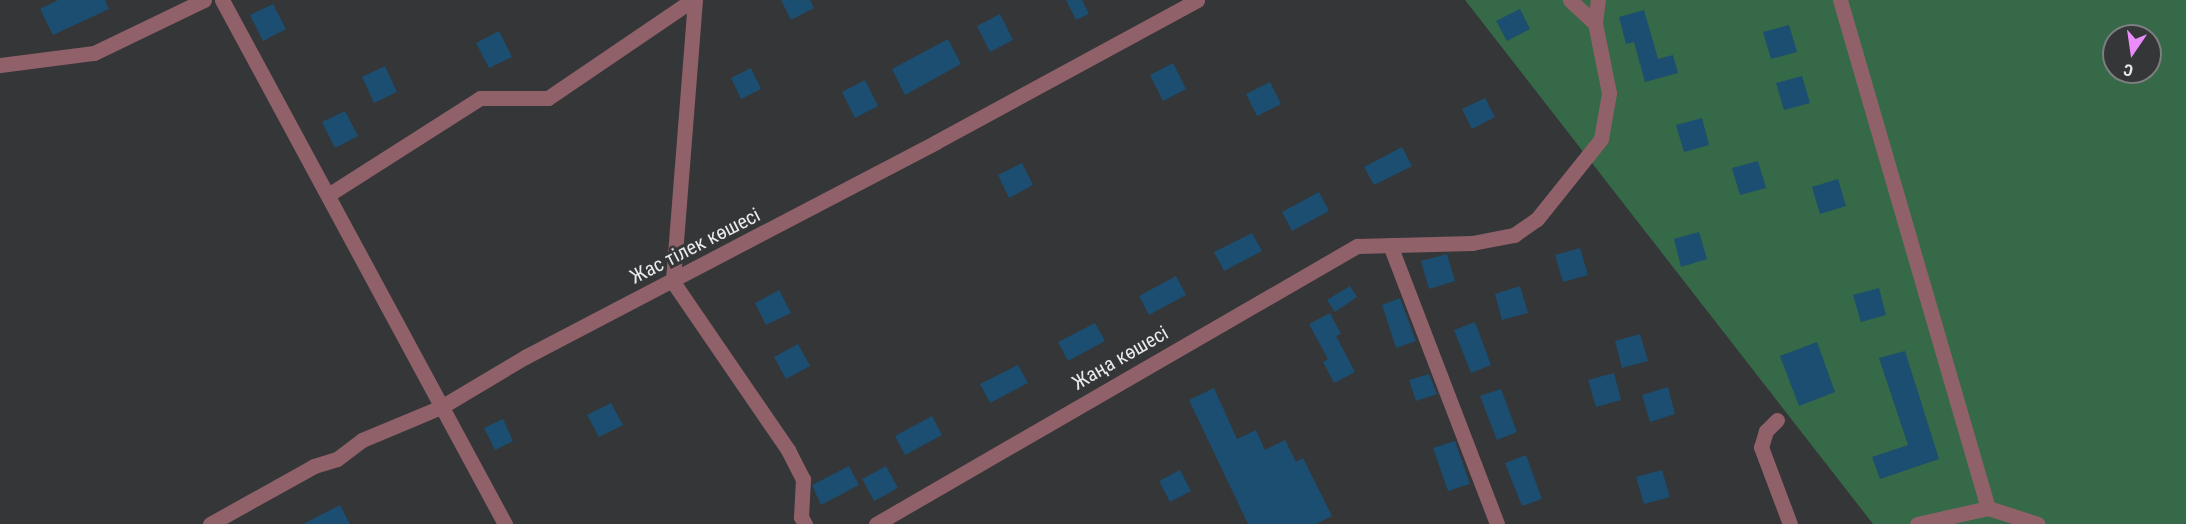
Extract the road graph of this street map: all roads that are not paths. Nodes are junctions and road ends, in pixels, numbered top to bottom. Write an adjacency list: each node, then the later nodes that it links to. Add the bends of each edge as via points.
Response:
1 (204, 0): 9 (street, via 94,53)
2 (222, 0): 10 (street)
3 (694, 0): 10 (street, via 548,98 480,98); 12 (street)
4 (1197, 0): 12 (street, Жас тілек көшесі)
5 (1570, 0): 8 (street)
6 (1598, 0): 8 (street, Жаңа көшесі)
7 (1840, 0): 15 (street)
8 (1595, 23): 11 (street, Жаңа көшесі, via 1609,93 1601,139 1537,219 1514,235 1472,243)
9 (0, 65)
10 (328, 195): 13 (street)
11 (1390, 245): 19 (street, Жаңа көшесі, via 1357,246 1320,266); 20 (street)
12 (673, 282): 13 (street, Жас тілек көшесі, via 525,357); 18 (street, via 789,450 803,479 801,517)
13 (441, 407): 16 (street, Жас тілек көшесі, via 362,440 338,459 314,466); 17 (street)
14 (1776, 420): 21 (street, via 1766,431 1761,447)
15 (1988, 508): 22 (street); 23 (street)
16 (210, 524)
17 (505, 524)
18 (805, 524)
19 (876, 524)
20 (1497, 524)
21 (1790, 524)
22 (1917, 524)
23 (2038, 524)

